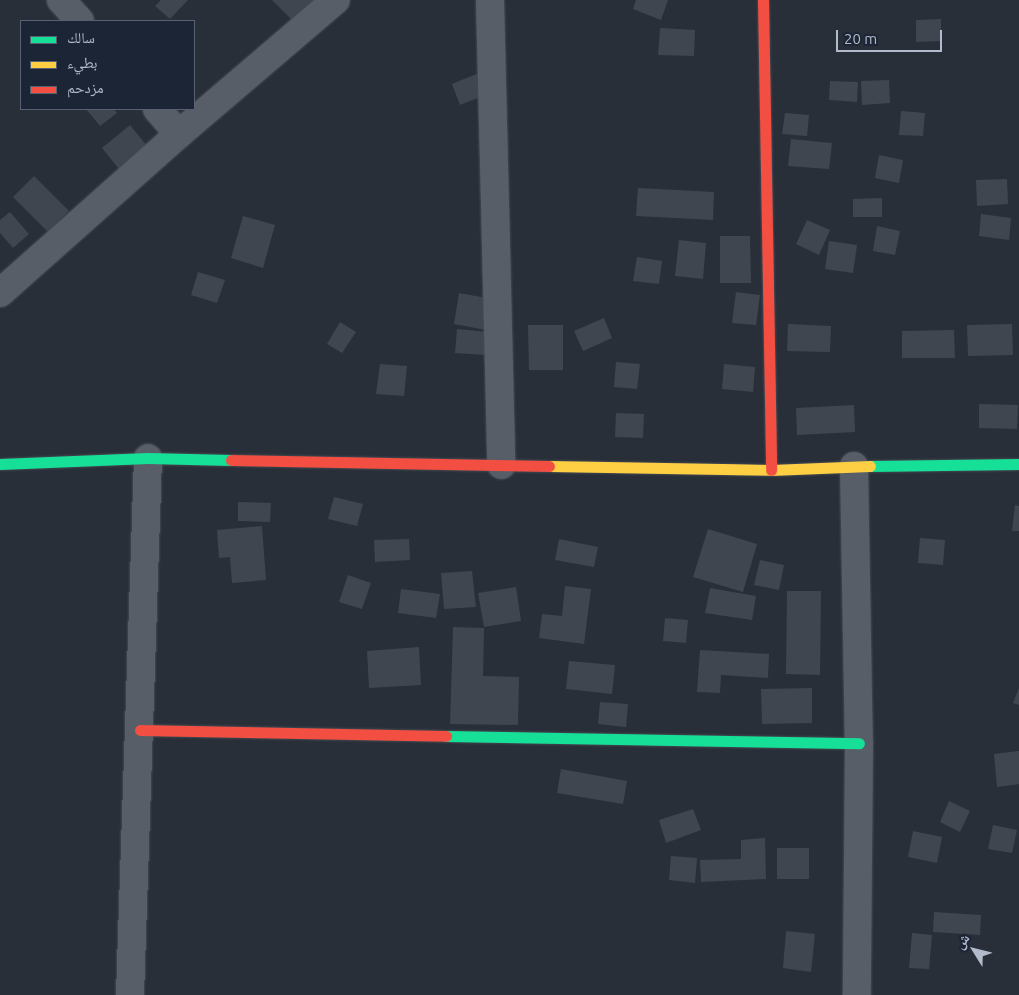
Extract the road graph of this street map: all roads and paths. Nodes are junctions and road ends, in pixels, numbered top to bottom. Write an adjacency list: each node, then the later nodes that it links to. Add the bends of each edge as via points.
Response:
1 (61, 0): 5 (street)
2 (336, 0): 7 (street)
3 (490, 0): 12 (street)
4 (763, 0): 14 (street)
5 (79, 20)
6 (158, 110): 7 (street)
7 (179, 134): 8 (street)
8 (0, 293)
9 (148, 458): 10 (street); 12 (street); 15 (street)
10 (0, 464)
11 (1019, 464): 13 (street)
12 (501, 465): 14 (street)
13 (854, 466): 14 (street); 16 (street)
14 (771, 470)
15 (140, 730): 16 (street); 17 (street)
16 (859, 743): 18 (street)
17 (130, 995)
18 (858, 995)

